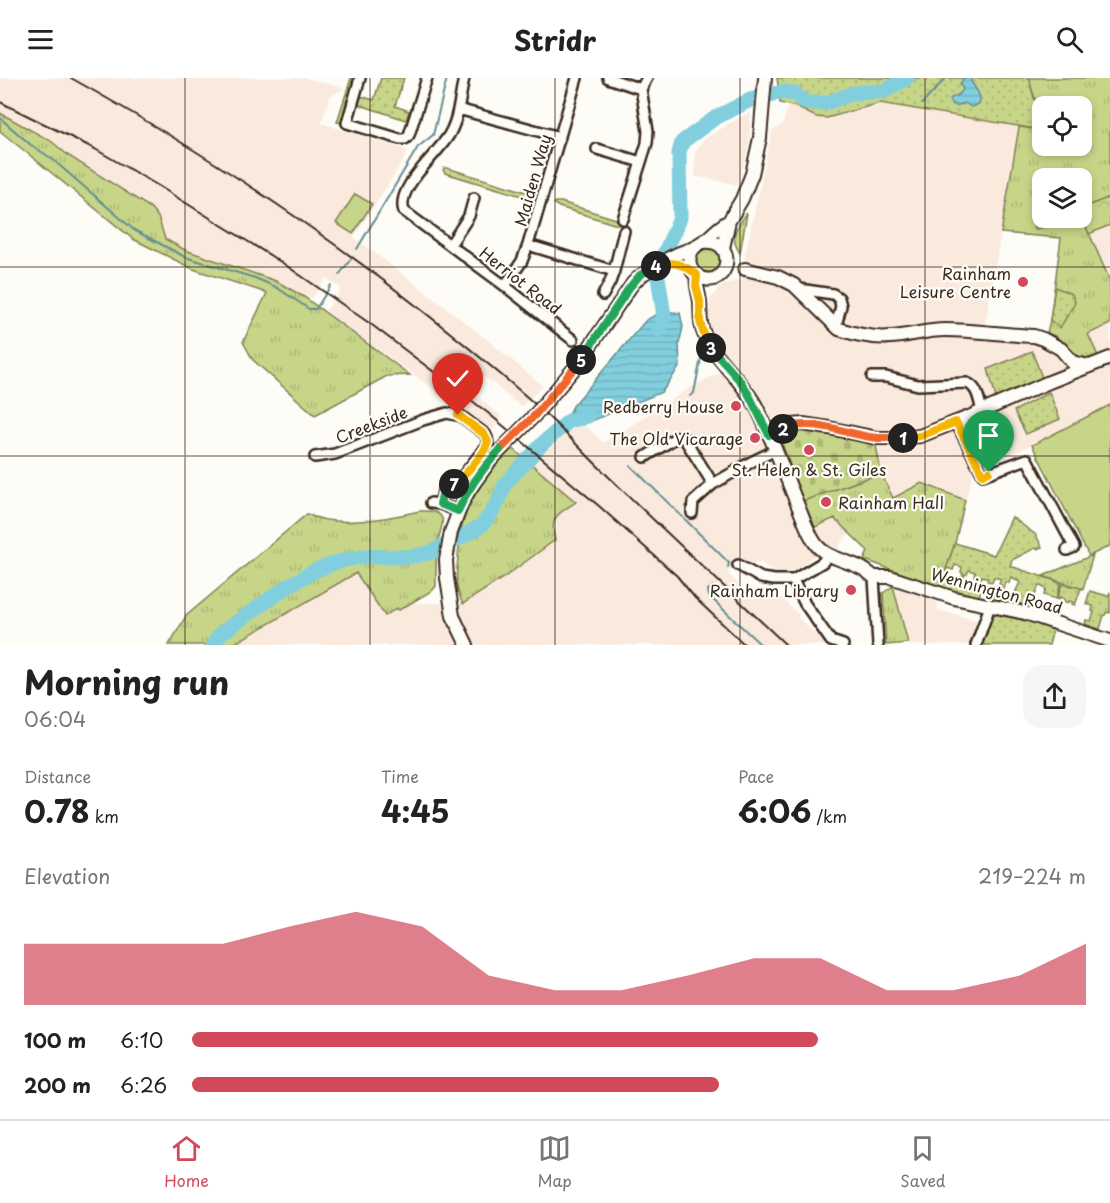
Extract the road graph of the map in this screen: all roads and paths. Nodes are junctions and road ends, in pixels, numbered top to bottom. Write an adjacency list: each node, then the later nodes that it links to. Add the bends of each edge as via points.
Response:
1 (360, 78): 2 (street, via 347,123 400,139 409,135)
2 (427, 78)
3 (464, 78): 9 (street)
4 (578, 78): 10 (street, Maiden Way)
5 (608, 78): 8 (street)
6 (647, 78): 8 (street)
7 (765, 80): 15 (street, via 752,174)
8 (641, 89): 12 (street, via 648,131)
9 (458, 109): 10 (street); 17 (street, Herriot Road, via 449,135 421,169 402,204 404,211)
10 (560, 137): 18 (street, Maiden Way)
11 (597, 149): 12 (street)
12 (641, 162): 14 (street)
13 (474, 198): 17 (street, via 469,216)
14 (623, 219)
15 (729, 221): 19 (street); 20 (street)
16 (624, 231): 23 (street)
17 (450, 245): 26 (street, Herriot Road)
18 (528, 245): 23 (street); 26 (street, Maiden Way)
19 (699, 245): 20 (street, via 714,242); 21 (street); 24 (street, via 689,258)
20 (724, 252): 22 (street); 25 (street, via 726,265)
21 (663, 262): 24 (street); 42 (street, via 629,288 578,364 489,462)
22 (745, 269): 25 (street); 27 (street, via 778,277)
23 (614, 271): 28 (street)
24 (694, 272): 25 (street, via 703,278); 29 (street)
25 (716, 276): 29 (street)
26 (505, 286): 31 (street, Herriot Road)
27 (799, 289): 30 (street); 30 (street, via 836,296 841,306)
28 (603, 295)
29 (700, 301): 37 (street, via 703,332 741,382)
30 (836, 326): 33 (street, via 887,338 925,331 1034,336 1061,349)
31 (573, 340)
32 (1110, 358): 33 (street)
33 (1070, 370): 35 (street)
34 (872, 377): 35 (street, via 918,385 968,383 976,389)
35 (982, 411): 36 (street)
36 (956, 422): 37 (street, via 920,436 899,438 878,438 803,424); 44 (street, via 983,475 1027,459 1074,547)
37 (769, 435): 38 (street)
38 (776, 450): 41 (street); 45 (street, via 815,542)
39 (315, 457): 42 (street, Creekside, via 334,454 432,417 458,415 484,434 488,442 435,504)
40 (645, 457): 41 (street, via 676,437 684,438)
41 (713, 484): 43 (street, via 693,502)
42 (458, 511): 51 (street, via 446,560 447,578 453,616)
43 (692, 513)
44 (1066, 550)
45 (828, 554): 47 (street); 48 (street, via 823,562)
46 (738, 565): 48 (street, via 761,578)
47 (874, 578): 49 (street, Wennington Road, via 890,576); 53 (street)
48 (793, 580): 52 (street, via 831,640)
49 (990, 606): 50 (street, Wennington Road); 54 (street)
50 (1110, 640)
51 (467, 645)
52 (843, 645)
53 (878, 645)
54 (976, 645)

